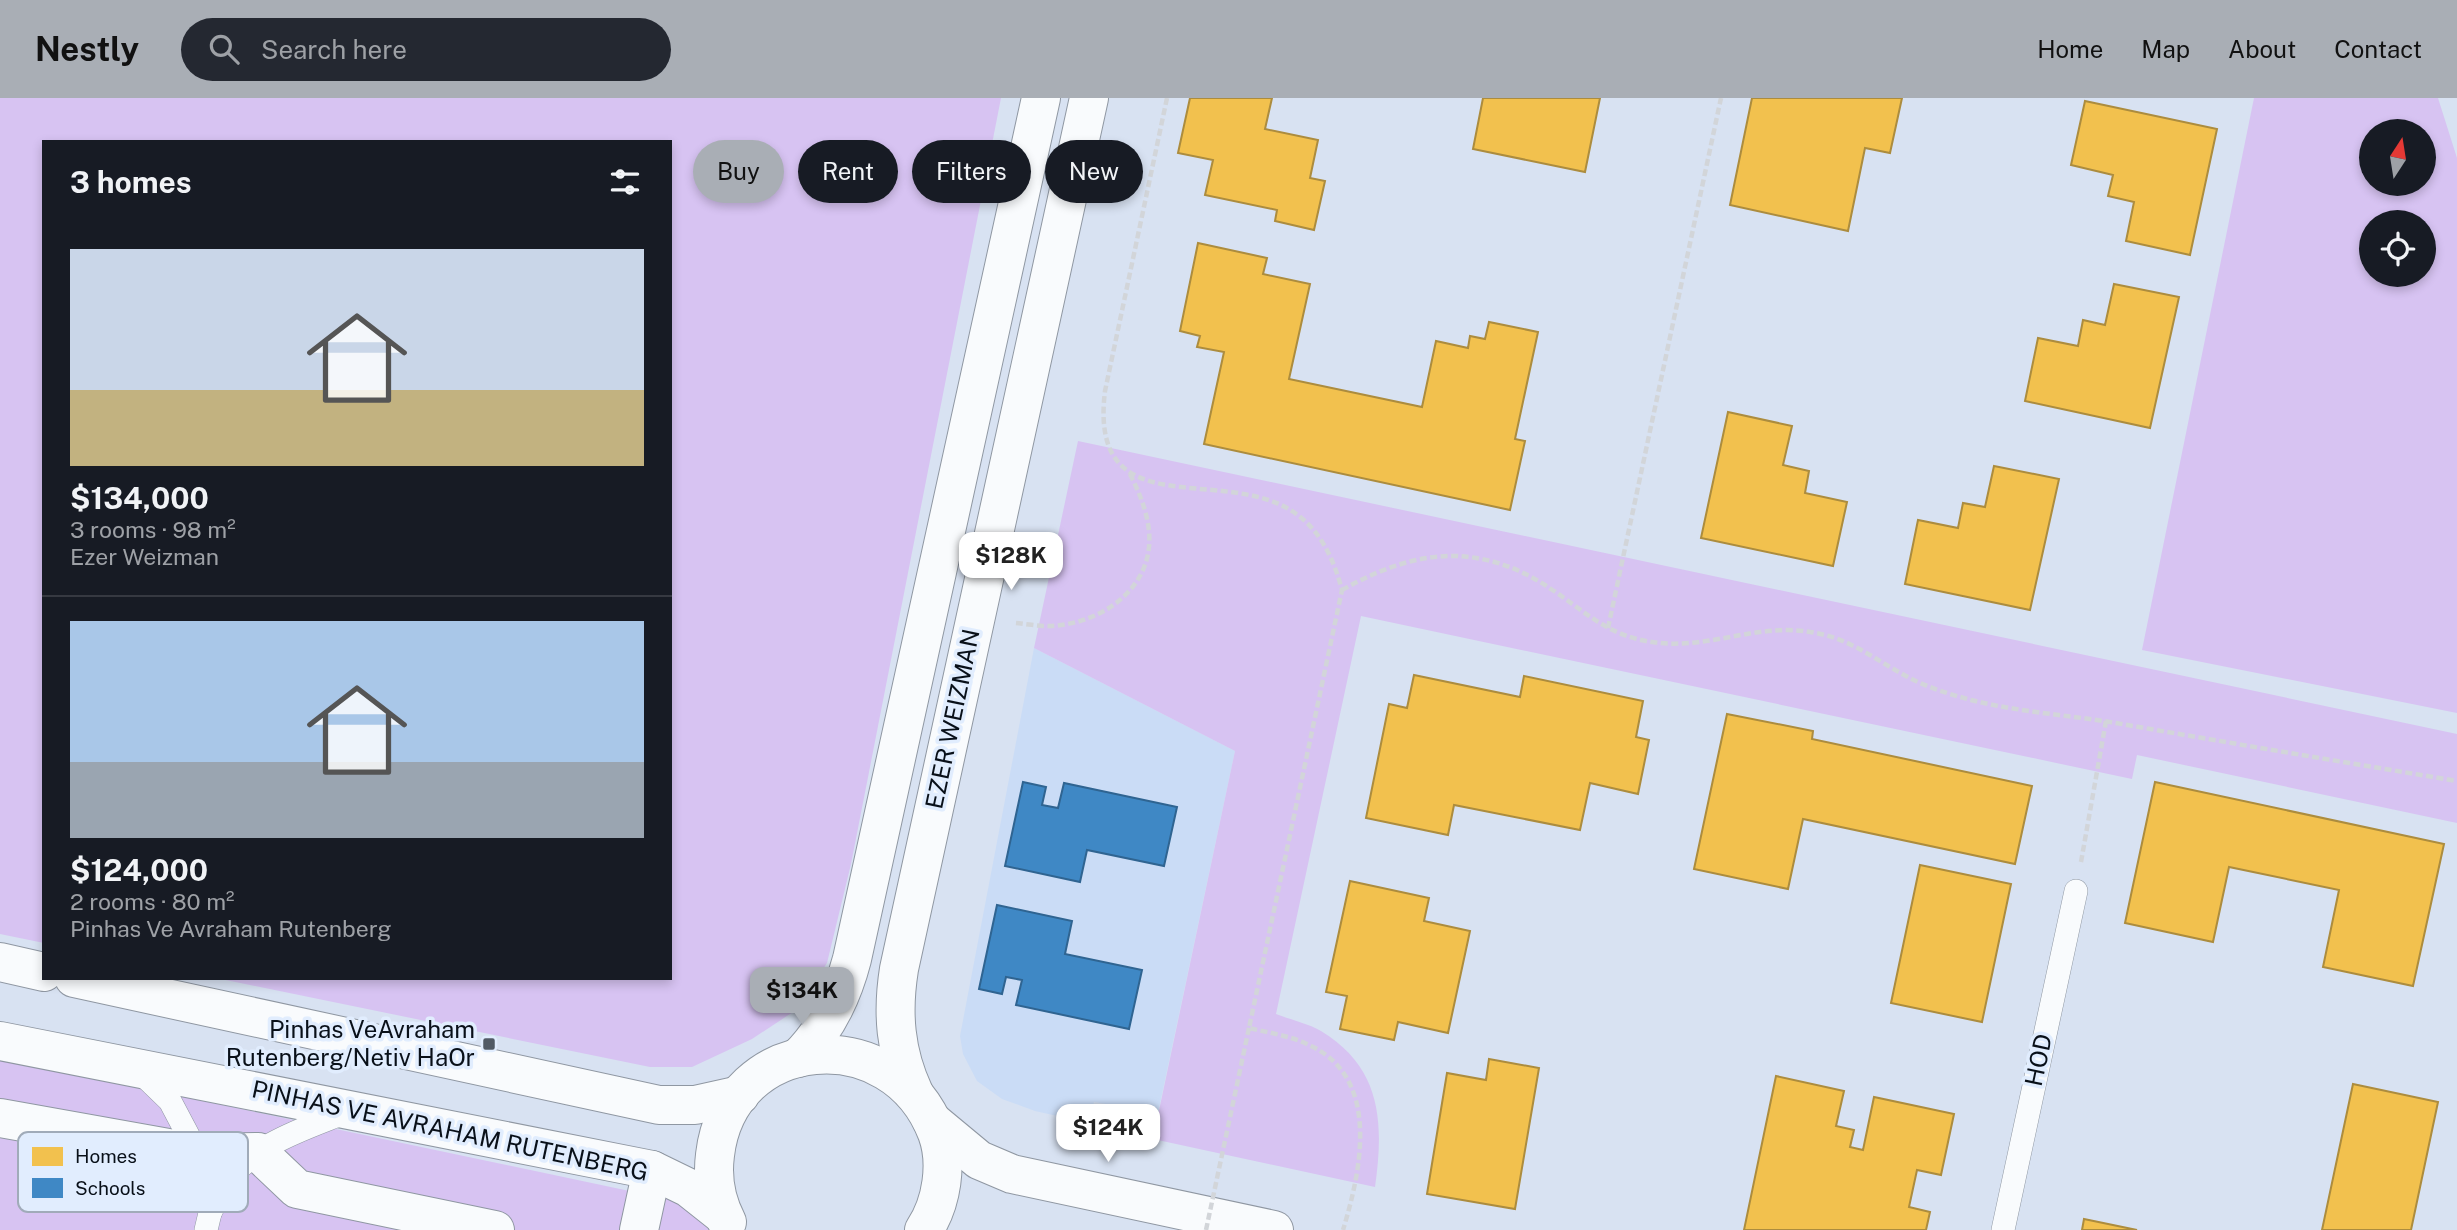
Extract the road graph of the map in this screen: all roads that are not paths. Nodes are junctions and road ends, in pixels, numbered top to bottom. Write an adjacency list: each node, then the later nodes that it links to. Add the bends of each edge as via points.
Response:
1 (1041, 98): 8 (street, EZER WEIZMAN, via 846,983 832,1015)
2 (1089, 98): 11 (street, EZER WEIZMAN, via 897,981 895,1030 902,1066)
3 (2076, 891): 26 (lane, HOD)
4 (0, 962): 5 (street)
5 (42, 972)
6 (83, 980): 10 (street, via 659,1105 695,1105)
7 (0, 1041): 9 (street, PINHAS VE AVRAHAM RUTENBERG)
8 (798, 1058): 10 (street, via 765,1072); 11 (street, via 833,1054 869,1062 901,1080)
9 (135, 1067): 12 (street, PINHAS VE AVRAHAM RUTENBERG); 15 (lane, via 170,1101)
10 (740, 1095): 21 (street, via 716,1144 714,1181)
11 (923, 1107): 24 (street, EZER WEIZMAN, via 939,1138 943,1173 935,1210); 25 (street, via 970,1154 1012,1174)
12 (351, 1110): 17 (lane); 19 (street, PINHAS VE AVRAHAM RUTENBERG)
13 (0, 1118): 14 (street)
14 (78, 1132)
15 (186, 1132)
16 (248, 1152): 17 (street)
17 (258, 1152): 18 (lane); 20 (street, via 297,1189)
18 (248, 1162)
19 (652, 1170): 21 (street, PINHAS VE AVRAHAM RUTENBERG, via 689,1188); 23 (street)
20 (342, 1215): 22 (street)
21 (727, 1222)
22 (495, 1230)
23 (639, 1230)
24 (924, 1230)
25 (1273, 1230)
26 (2003, 1230)

